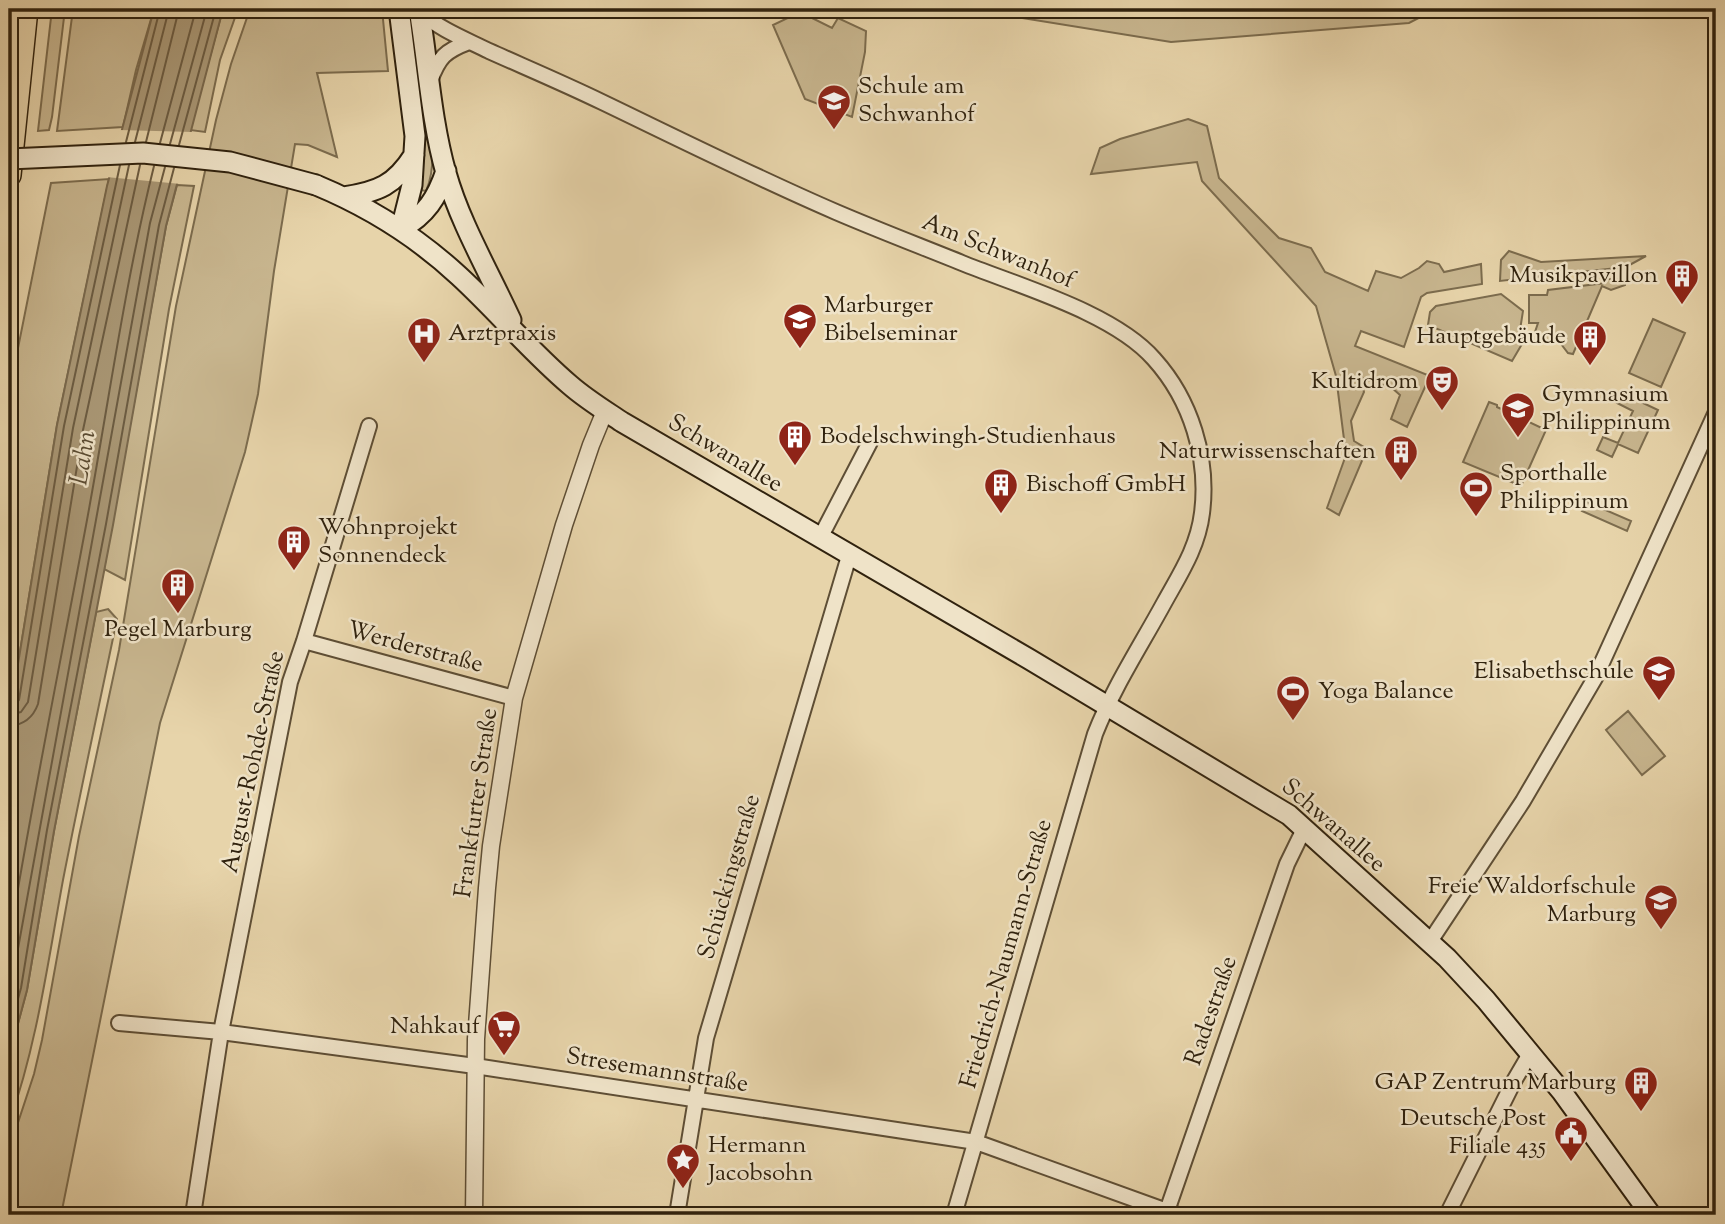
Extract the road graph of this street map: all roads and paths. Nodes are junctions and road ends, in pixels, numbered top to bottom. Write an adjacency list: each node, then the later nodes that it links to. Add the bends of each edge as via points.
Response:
1 (26, 9): 9 (highway)
2 (399, 9): 6 (main road)
3 (419, 10): 4 (street, Am Schwanhof); 5 (main road)
4 (469, 42): 5 (street, via 446,53); 21 (street, Am Schwanhof, via 834,211 1081,310 1128,336 1154,359 1179,394 1195,431 1203,471 1202,517 1193,551)
5 (430, 80): 8 (main road)
6 (415, 155): 10 (main road, via 391,183); 11 (main road)
7 (9, 159): 10 (main road, Schwanallee, bridge, via 143,153 230,162)
8 (446, 171): 11 (main road, via 432,204); 12 (main road)
9 (9, 175)
10 (344, 197): 11 (main road, Schwanallee)
11 (401, 229): 12 (main road, Schwanallee, via 451,268)
12 (517, 334): 13 (main road, Schwanallee, via 572,387)
13 (605, 411): 17 (main road, Schwanallee); 20 (street, Frankfurter Straße, via 564,525)
14 (1716, 412): 23 (street, via 1594,678 1523,802)
15 (369, 426): 19 (street, August-Rohde-Straße)
16 (870, 442): 17 (street)
17 (820, 538): 18 (main road, Schwanallee)
18 (849, 556): 21 (main road, Schwanallee); 28 (street, Schückingstraße, via 706,1038)
19 (304, 641): 20 (street, Werderstraße); 25 (street, August-Rohde-Straße, via 290,682)
20 (514, 698): 27 (street, Frankfurter Straße, via 491,846)
21 (1107, 706): 22 (main road, Schwanallee); 29 (street, Friedrich-Naumann-Straße, via 1088,755)
22 (1305, 827): 23 (main road, Schwanallee); 30 (street, Radestraße, via 1287,864)
23 (1429, 943): 26 (main road, Schwanallee)
24 (119, 1023): 25 (street, Stresemannstraße)
25 (221, 1032): 27 (street, Stresemannstraße); 31 (street, August-Rohde-Straße)
26 (1525, 1045): 35 (street, via 1514,1080); 36 (main road, Schwanallee)
27 (475, 1066): 28 (street, Stresemannstraße); 32 (street, Frankfurter Straße)
28 (695, 1100): 29 (street, Stresemannstraße); 33 (street, Schückingstraße)
29 (976, 1142): 30 (street, Stresemannstraße); 34 (street, Friedrich-Naumann-Straße)
30 (1172, 1213)
31 (193, 1215)
32 (474, 1215)
33 (677, 1215)
34 (954, 1215)
35 (1447, 1215)
36 (1651, 1215)

